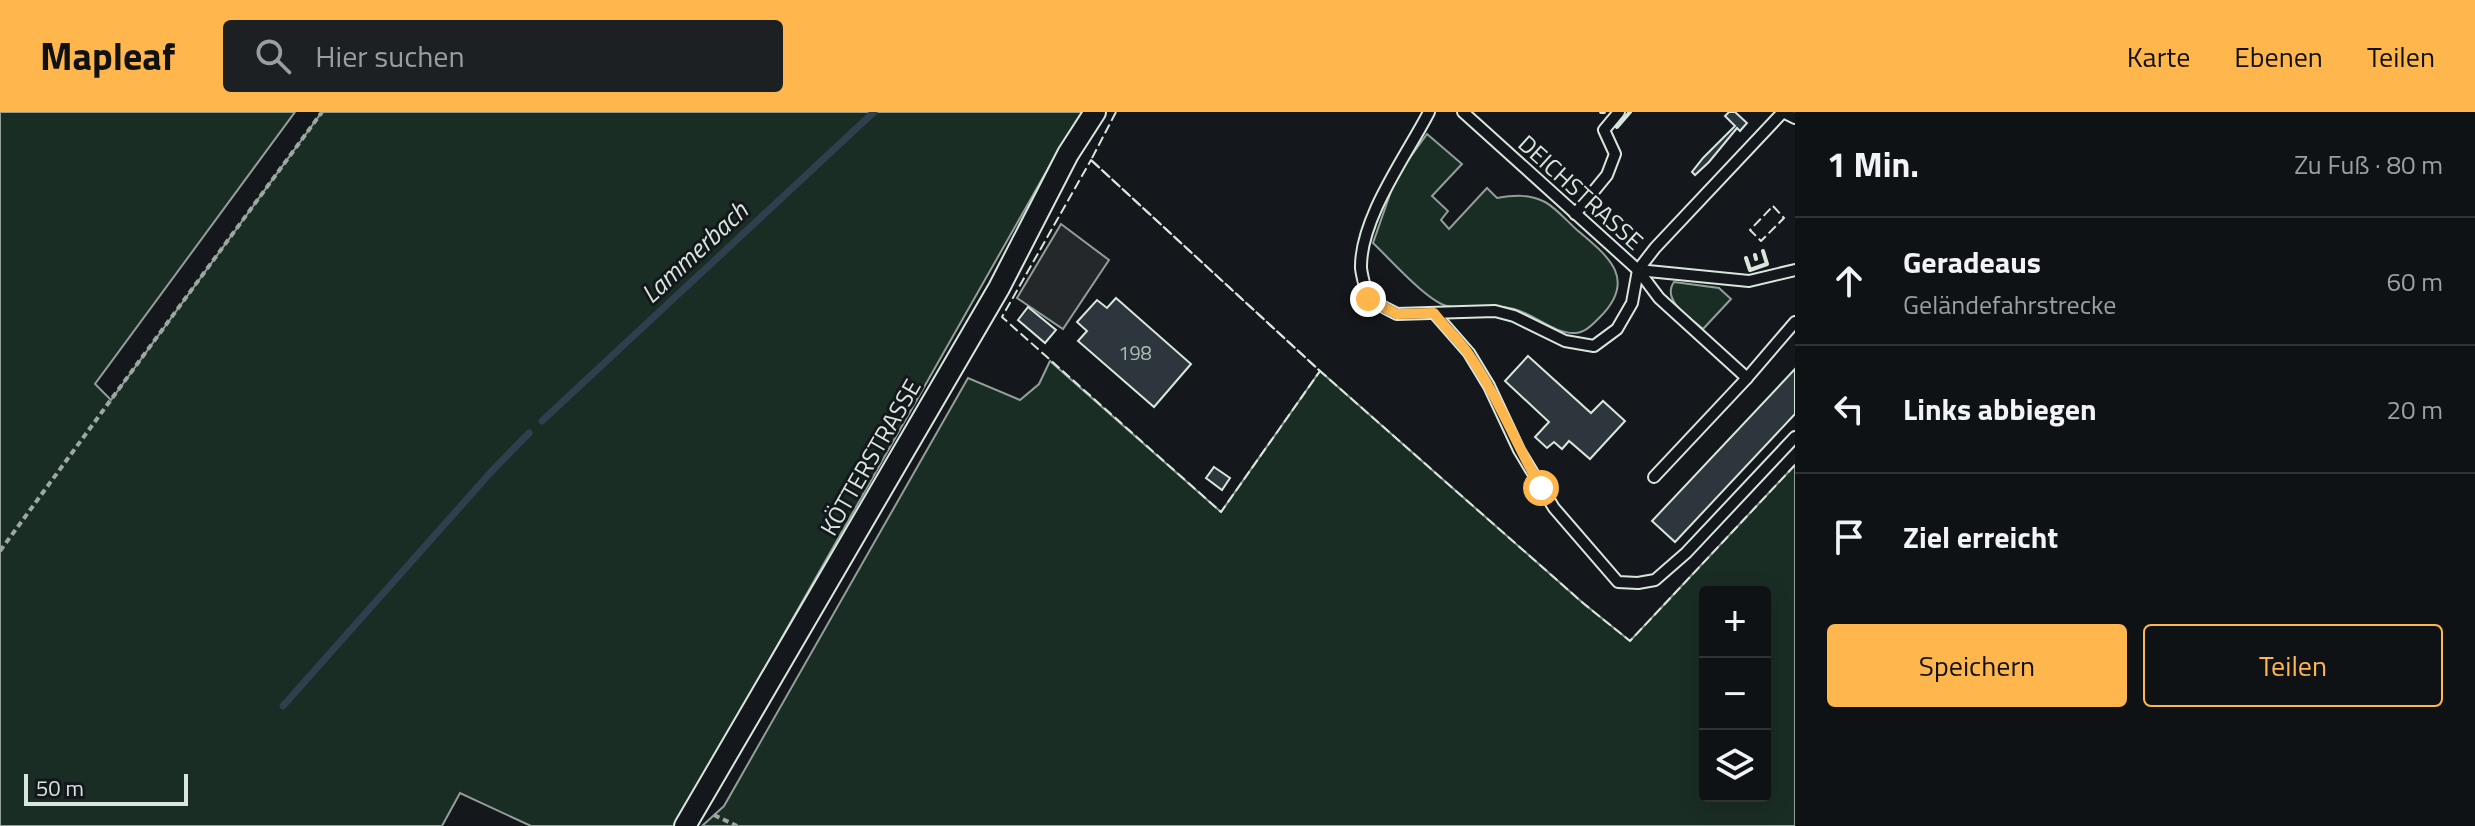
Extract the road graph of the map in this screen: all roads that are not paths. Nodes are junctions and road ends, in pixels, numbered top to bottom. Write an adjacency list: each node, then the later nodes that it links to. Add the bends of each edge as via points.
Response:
1 (1095, 112): 15 (street, KÖTTERSTRASSE, via 999,288)
2 (1429, 112): 10 (lane, via 1391,176 1366,238 1361,268 1368,299 1397,314)
3 (1463, 112): 7 (lane, DEICHSTRASSE)
4 (1619, 112): 7 (lane, via 1604,130 1615,154 1607,175)
5 (1783, 112): 6 (lane); 8 (lane)
6 (1795, 118)
7 (1575, 214): 8 (lane, DEICHSTRASSE)
8 (1638, 270): 9 (lane, via 1749,281); 10 (lane, via 1625,316 1594,346 1565,341 1495,311); 12 (lane, DEICHSTRASSE, via 1659,298)
9 (1795, 270)
10 (1434, 313): 13 (lane, via 1469,353 1554,508 1618,582 1655,580)
11 (1795, 322): 12 (lane)
12 (1747, 378): 14 (lane)
13 (1795, 437)
14 (1654, 477)
15 (685, 826)

